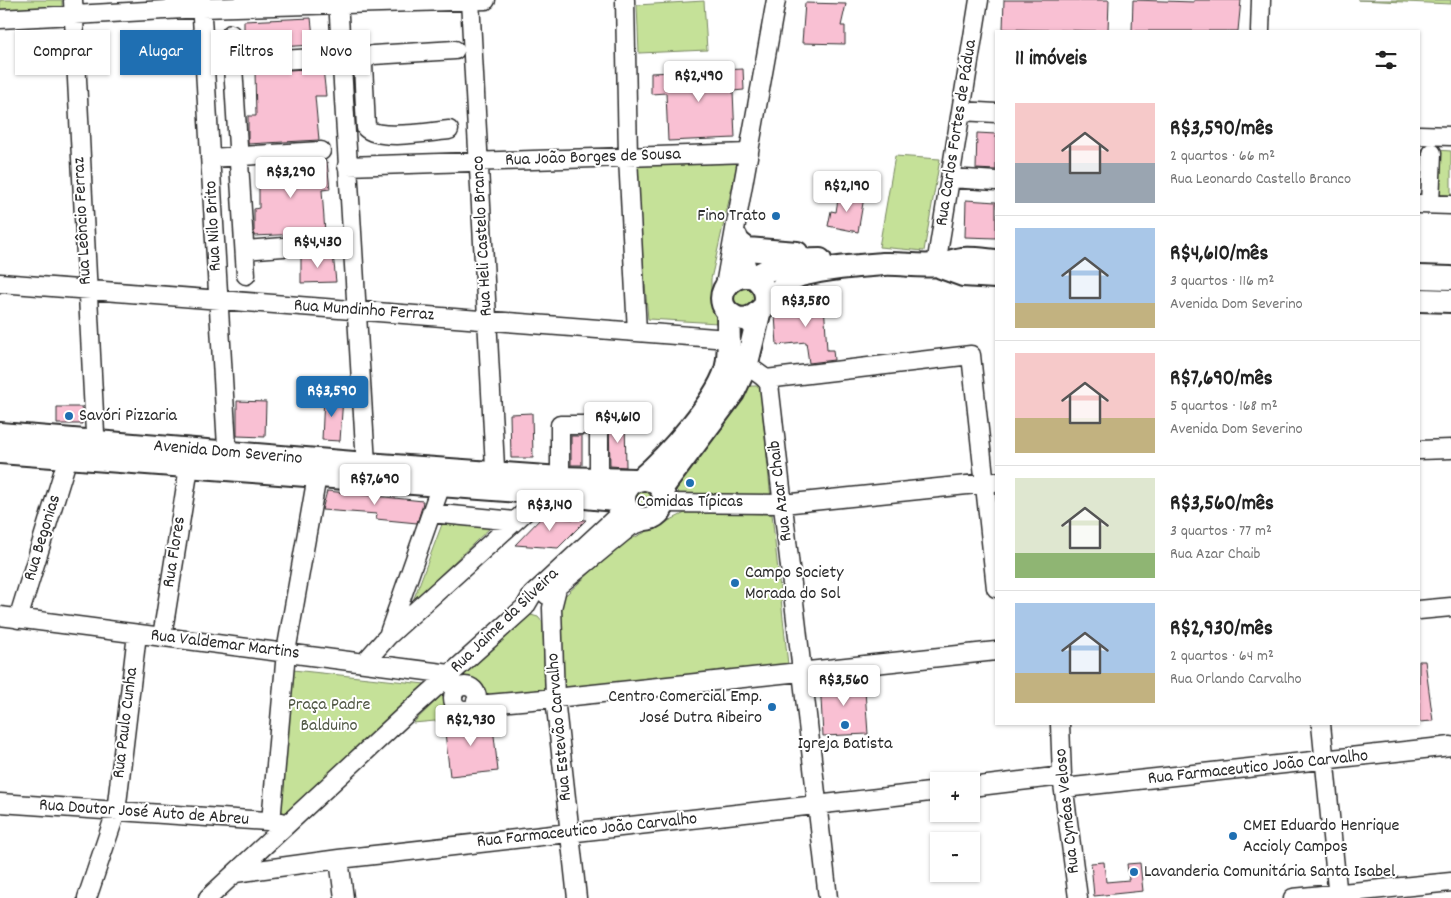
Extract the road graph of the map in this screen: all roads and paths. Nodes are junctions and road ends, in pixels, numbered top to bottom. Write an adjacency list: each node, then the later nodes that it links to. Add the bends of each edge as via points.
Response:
1 (475, 0): 6 (street); 26 (street, Rua Heli Castelo Branco)
2 (624, 0): 24 (street)
3 (776, 0): 21 (street)
4 (979, 0): 15 (street, Rua Carlos Fortes de Pádua)
5 (1261, 0): 10 (street)
6 (338, 2): 7 (street); 13 (street)
7 (201, 4): 8 (street); 25 (street, Rua Nilo Brito)
8 (73, 8): 9 (street); 45 (street, Rua Leôncio Ferraz)
9 (0, 19)
10 (1260, 30)
11 (454, 50): 14 (street, via 373,55 363,64)
12 (234, 75): 23 (street)
13 (344, 99): 14 (street); 27 (street)
14 (364, 100): 17 (street, via 366,128 370,132)
15 (961, 111): 16 (street); 28 (street, Rua Carlos Fortes de Pádua)
16 (995, 113)
17 (449, 130)
18 (1420, 135): 19 (street)
19 (1451, 136)
20 (321, 150): 23 (street)
21 (749, 152): 24 (street, Rua João Borges de Sousa); 32 (street)
22 (1432, 153): 30 (street)
23 (239, 156): 25 (street); 34 (street)
24 (628, 157): 26 (street, Rua João Borges de Sousa); 53 (street)
25 (210, 158): 46 (street, Rua Nilo Brito)
26 (479, 161): 27 (street, Rua João Borges de Sousa); 52 (street, Rua Heli Castelo Branco)
27 (347, 166): 50 (street)
28 (953, 178): 29 (street); 38 (street, Rua Carlos Fortes de Pádua)
29 (995, 180)
30 (1424, 204): 31 (street)
31 (1451, 205)
32 (738, 233): 35 (main road, via 747,250); 40 (street); 48 (street, via 732,238)
33 (322, 244): 34 (street)
34 (245, 250): 39 (street)
35 (838, 260): 37 (main road, via 870,260); 40 (main road, via 800,260 774,266)
36 (995, 261): 38 (main road, via 962,259)
37 (882, 264): 38 (main road); 51 (main road, via 822,269 797,276 785,283)
38 (936, 265): 41 (main road, via 963,275)
39 (246, 275)
40 (752, 276): 48 (main road, via 731,280); 51 (main road, via 766,293)
41 (995, 277)
42 (1420, 277): 43 (main road)
43 (1451, 278)
44 (0, 283): 45 (street, Rua Mundinho Ferraz)
45 (86, 290): 46 (street, Rua Mundinho Ferraz); 59 (street, Rua Leôncio Ferraz)
46 (218, 300): 50 (street, Rua Mundinho Ferraz); 63 (street, Rua Nilo Brito)
47 (1420, 300): 49 (main road)
48 (726, 301): 51 (main road, via 741,319 752,318); 54 (main road)
49 (1451, 301)
50 (355, 310): 52 (street, Rua Mundinho Ferraz); 64 (street)
51 (762, 310): 55 (main road)
52 (488, 320): 53 (street, Rua Mundinho Ferraz); 69 (street, Rua Heli Castelo Branco)
53 (637, 332): 54 (street, Rua Mundinho Ferraz)
54 (728, 339): 68 (main road, via 726,369 708,402 664,459)
55 (747, 363): 56 (street, via 751,370); 73 (main road, via 724,406)
56 (766, 379): 70 (street, via 971,355); 75 (street, Rua Azar Chaib)
57 (0, 434): 59 (main road, Avenida Dom Severino)
58 (1451, 449): 60 (street)
59 (96, 450): 62 (main road, Avenida Dom Severino); 63 (main road, Avenida Dom Severino); 65 (main road, Avenida Dom Severino)
60 (1420, 450)
61 (0, 452): 62 (main road, Avenida Dom Severino)
62 (68, 457): 84 (street, Rua Begonias)
63 (228, 461): 64 (main road, Avenida Dom Severino); 65 (main road, Avenida Dom Severino); 66 (main road, Avenida Dom Severino)
64 (366, 464): 69 (main road, Avenida Dom Severino)
65 (189, 467): 88 (street, Rua Flores)
66 (317, 476): 71 (main road, Avenida Dom Severino); 90 (street)
67 (594, 480): 68 (main road, Avenida Dom Severino); 72 (main road, Avenida Dom Severino); 72 (street, via 600,425 560,425)
68 (638, 480): 73 (main road, via 653,480); 74 (main road, via 626,489)
69 (496, 481): 71 (main road, Avenida Dom Severino); 72 (main road, Avenida Dom Severino)
70 (990, 483): 75 (street); 78 (street)
71 (441, 485): 76 (street)
72 (553, 485): 74 (main road, Avenida Dom Severino); 77 (street)
73 (659, 503): 74 (main road, via 636,517); 75 (street); 79 (street)
74 (625, 504): 80 (street, Rua Jaime da Silveira, via 532,595)
75 (783, 504): 92 (street, Rua Azar Chaib)
76 (431, 513): 77 (street); 87 (street)
77 (515, 521): 87 (street)
78 (995, 570)
79 (557, 588): 80 (street); 85 (street, Rua Estevão Carvalho, via 552,608)
80 (525, 607): 85 (street, via 547,611); 93 (street, Rua Jaime da Silveira)
81 (1451, 607): 82 (street)
82 (1420, 610)
83 (0, 616): 84 (street, Rua Valdemar Martins)
84 (18, 619): 86 (street, Rua Valdemar Martins)
85 (553, 623): 94 (street, Rua Estevão Carvalho)
86 (137, 634): 88 (street, Rua Valdemar Martins); 105 (street, Rua Paulo Cunha)
87 (388, 636): 91 (street)
88 (162, 637): 90 (street, Rua Valdemar Martins)
89 (995, 651): 92 (street)
90 (286, 652): 91 (street, Rua Valdemar Martins); 106 (street)
91 (364, 663): 93 (street, Rua Valdemar Martins)
92 (801, 671): 94 (street); 104 (street, Rua Azar Chaib)
93 (450, 674): 106 (street, Rua Jaime da Silveira)
94 (555, 698): 95 (street, via 488,704); 107 (street, Rua Estevão Carvalho)
95 (476, 702)
96 (1060, 725): 100 (street, Rua Cynéas Veloso)
97 (1322, 725): 99 (street)
98 (1451, 746): 99 (street, Rua Farmaceutico João Carvalho)
99 (1325, 761): 100 (street, Rua Farmaceutico João Carvalho); 111 (street)
100 (1063, 782): 101 (street, Rua Farmaceutico João Carvalho); 117 (street, Rua Cynéas Veloso)
101 (980, 787)
102 (930, 792): 104 (street, Rua Farmaceutico João Carvalho)
103 (0, 803): 105 (street, Rua Doutor José Auto de Abreu)
104 (816, 806): 107 (street, Rua Farmaceutico João Carvalho); 116 (street, Rua Azar Chaib)
105 (116, 812): 106 (street, Rua Doutor José Auto de Abreu); 112 (street, Rua Paulo Cunha)
106 (279, 822): 109 (street, Rua Jaime da Silveira)
107 (569, 833): 108 (street, Rua Farmaceutico João Carvalho); 115 (street, Rua Estevão Carvalho)
108 (339, 859): 109 (street, Rua Farmaceutico João Carvalho); 114 (street)
109 (235, 873): 113 (street, Rua Jaime da Silveira)
110 (1451, 882): 111 (street)
111 (1337, 896): 118 (street)
112 (87, 898)
113 (208, 898)
114 (344, 898)
115 (577, 898)
116 (828, 898)
117 (1078, 898)
118 (1293, 898)

